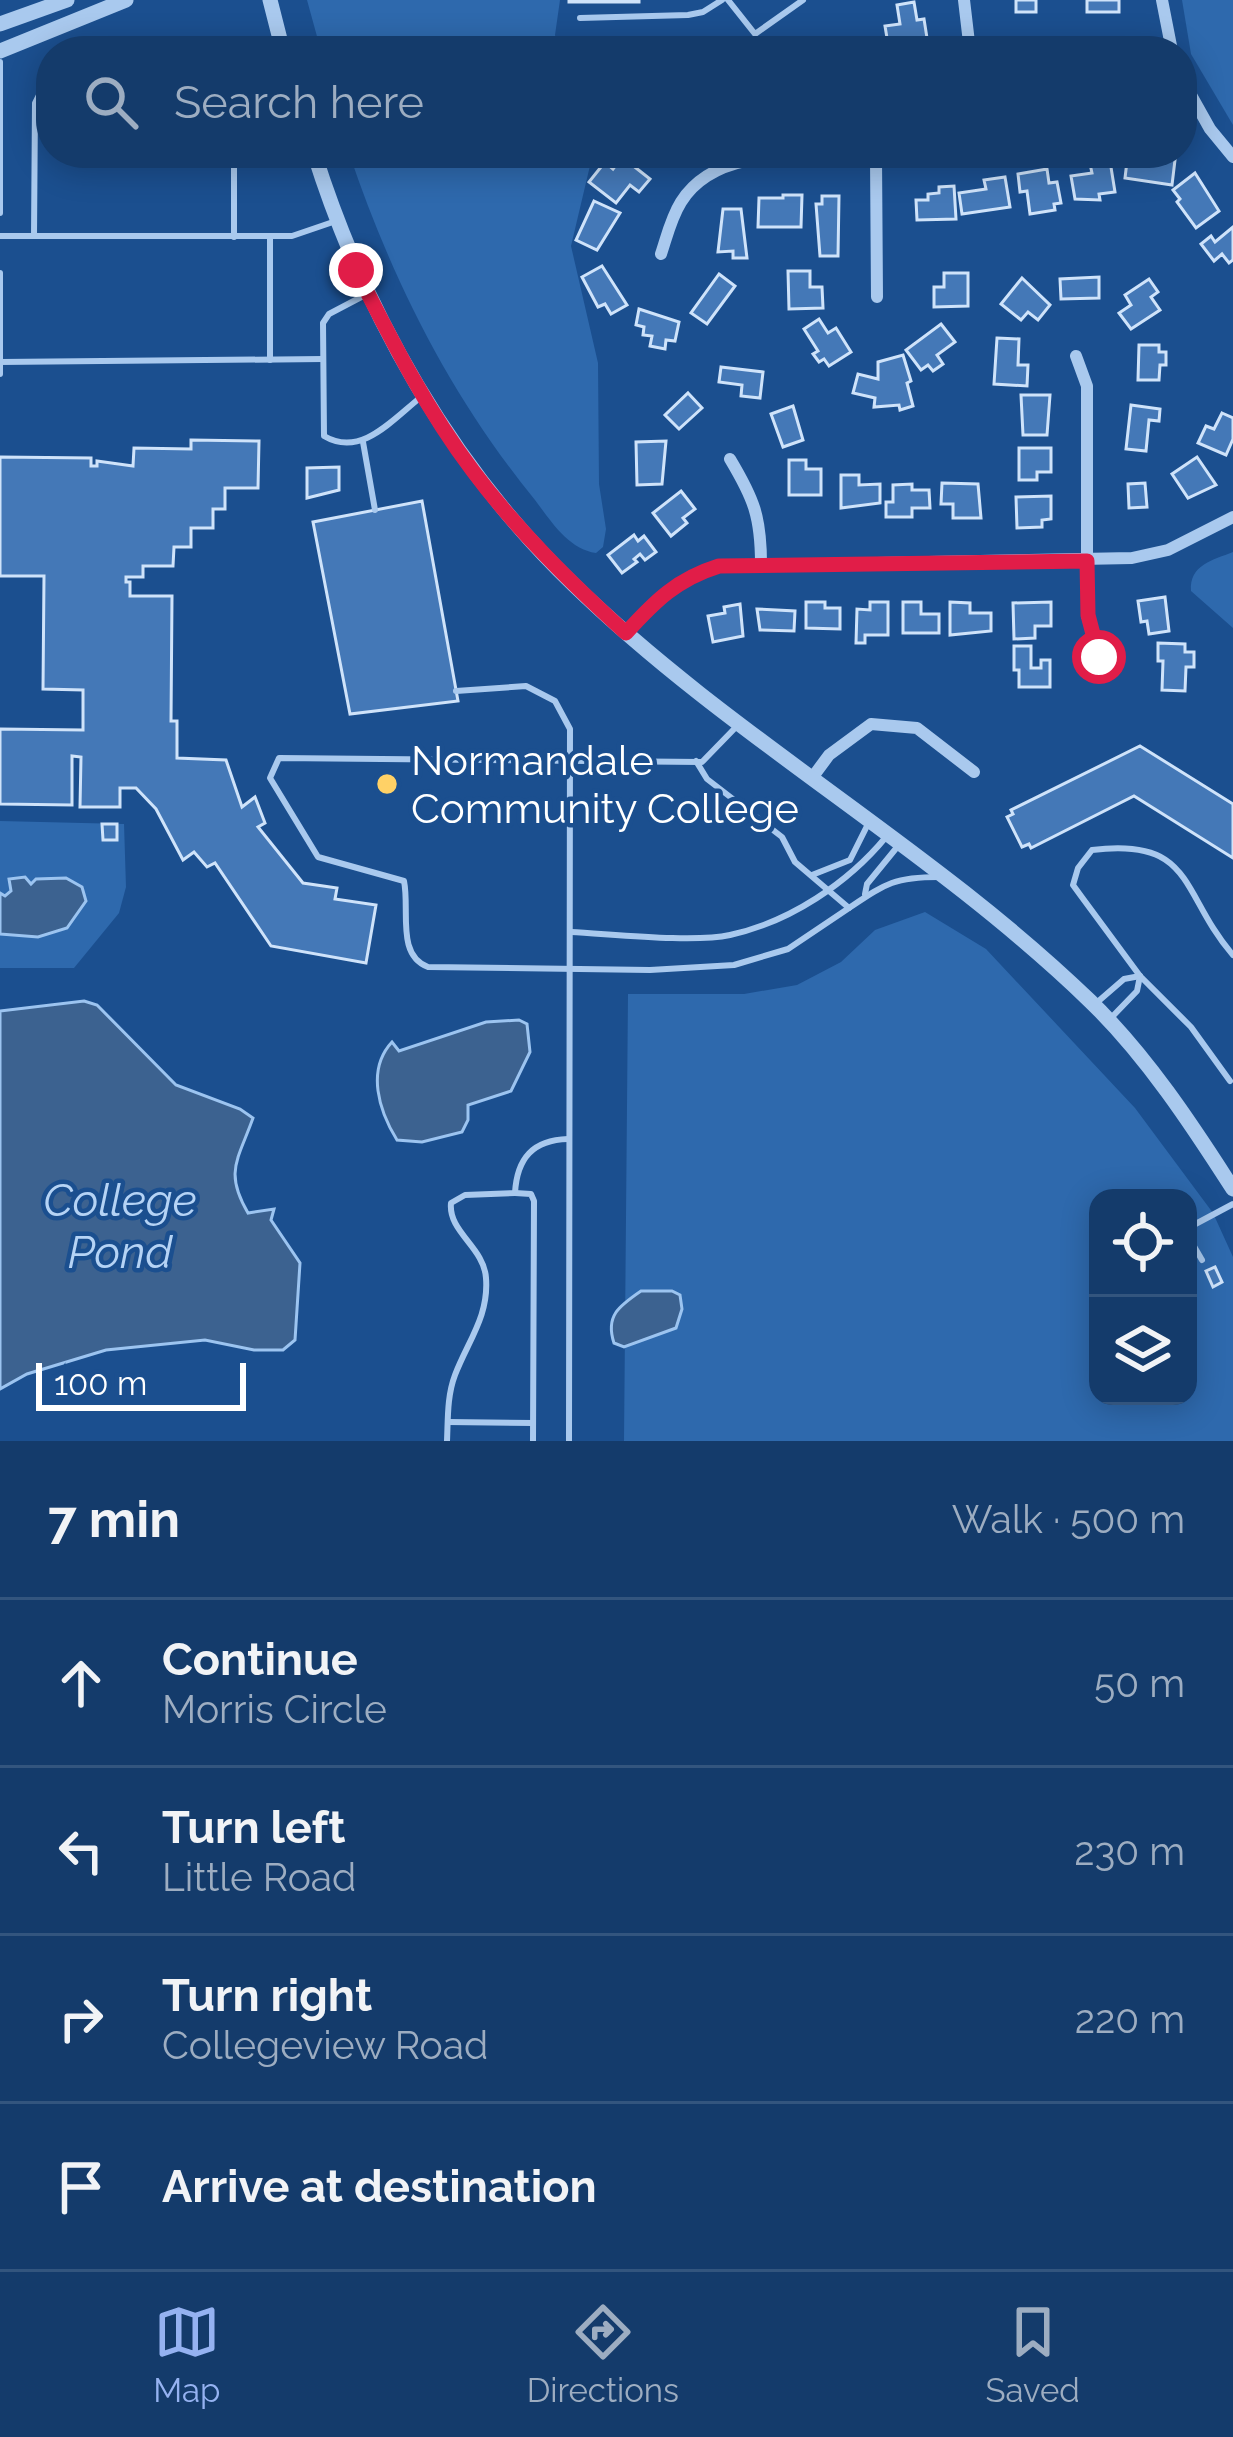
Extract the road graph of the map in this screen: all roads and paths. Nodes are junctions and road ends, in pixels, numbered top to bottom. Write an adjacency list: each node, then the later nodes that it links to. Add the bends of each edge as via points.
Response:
1 (67, 0): 9 (street)
2 (126, 0): 11 (street)
3 (271, 0): 12 (street)
4 (725, 0): 5 (lane, via 755,34); 8 (lane, via 688,15)
5 (803, 0)
6 (964, 0): 13 (street)
7 (1162, 0): 14 (street)
8 (580, 18)
9 (0, 24)
10 (36, 36): 15 (street)
11 (37, 36)
12 (280, 36)
13 (968, 36)
14 (1169, 36)
15 (0, 51)
16 (0, 62): 24 (lane)
17 (36, 101): 27 (lane)
18 (1197, 115): 19 (street)
19 (1233, 158)
20 (234, 168): 28 (lane)
21 (319, 168): 25 (street)
22 (724, 168): 30 (street, via 682,200)
23 (876, 168): 33 (street)
24 (0, 213)
25 (337, 221): 29 (lane); 32 (street)
26 (0, 236): 27 (lane)
27 (34, 236): 28 (lane)
28 (234, 237): 29 (lane)
29 (270, 237): 36 (lane)
30 (661, 254)
31 (0, 273): 37 (lane)
32 (368, 293): 35 (lane, via 329,314); 39 (street)
33 (877, 297)
34 (1076, 356): 44 (street, via 1088,386)
35 (322, 359): 36 (lane); 40 (lane, via 324,436)
36 (270, 360): 37 (lane)
37 (0, 362): 38 (lane)
38 (0, 374)
39 (423, 395): 40 (lane); 46 (street, via 521,528)
40 (363, 442): 42 (lane)
41 (730, 459): 45 (street, via 760,522)
42 (375, 510)
43 (1233, 517): 44 (street, via 1168,550)
44 (1087, 561): 45 (street); 47 (street)
45 (760, 564): 46 (street, via 692,574)
46 (626, 633): 49 (street)
47 (1099, 657)
48 (457, 691): 50 (lane, via 526,686 555,701 571,729)
49 (740, 723): 51 (lane); 53 (street)
50 (571, 759): 51 (lane); 61 (lane); 63 (lane, via 279,758 270,778 318,857 404,881 416,963)
51 (696, 761): 56 (lane, via 703,776 782,837)
52 (974, 772): 53 (street, via 917,728 871,724)
53 (812, 778): 54 (street)
54 (869, 821): 55 (street); 56 (lane, via 850,860)
55 (894, 839): 57 (street); 58 (lane); 59 (lane)
56 (812, 875): 58 (lane)
57 (944, 877): 59 (lane, via 904,877); 65 (street)
58 (827, 888): 60 (lane); 61 (lane, via 784,916 728,936)
59 (864, 898): 60 (lane)
60 (849, 908): 63 (lane, via 788,949 734,965)
61 (570, 932): 63 (lane)
62 (1233, 955): 64 (lane, via 1180,869 1156,852 1093,850 1073,885)
63 (570, 969): 68 (lane)
64 (1140, 976): 65 (lane); 66 (lane, via 1137,991); 67 (lane)
65 (1094, 1005): 66 (street)
66 (1108, 1021): 69 (street)
67 (1232, 1082)
68 (568, 1138): 70 (lane, via 533,1148 516,1174); 79 (lane)
69 (1233, 1189)
70 (515, 1193): 75 (lane, via 451,1203 453,1222 475,1248 486,1279 482,1321 455,1375); 76 (lane, via 534,1201)
71 (1233, 1204): 72 (lane)
72 (1197, 1226)
73 (1197, 1250): 74 (lane)
74 (1202, 1260)
75 (448, 1422): 76 (lane); 77 (lane)
76 (533, 1424): 78 (lane)
77 (447, 1441)
78 (532, 1441)
79 (568, 1441)

